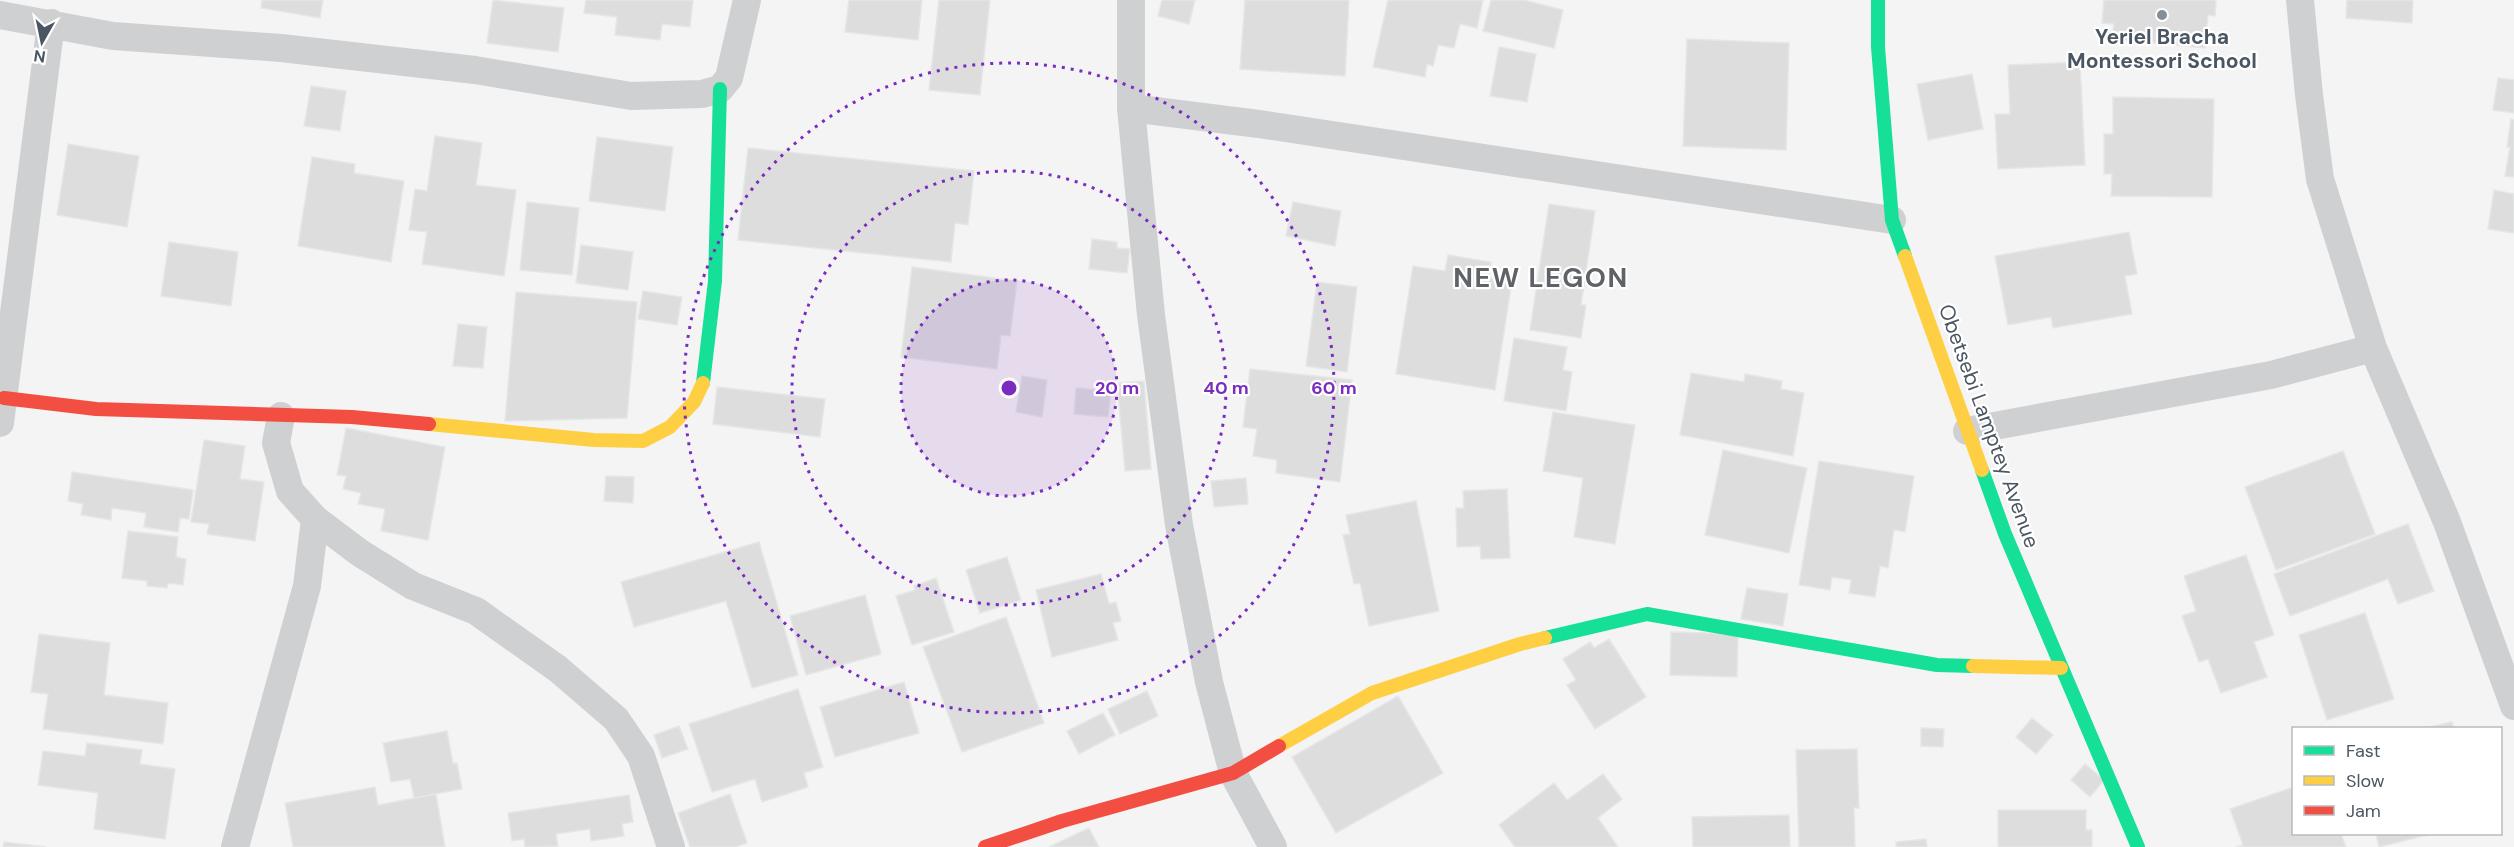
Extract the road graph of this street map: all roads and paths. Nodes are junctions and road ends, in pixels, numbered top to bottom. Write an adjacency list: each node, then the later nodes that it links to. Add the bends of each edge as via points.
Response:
1 (747, 0): 7 (street, via 729,78)
2 (1131, 0): 8 (street)
3 (1878, 0): 9 (street, Obetsebi Lamptey Avenue)
4 (2300, 0): 10 (street, via 2320,179)
5 (0, 15): 6 (street)
6 (51, 23): 7 (street, via 113,36 281,48 476,70 631,96 702,94); 11 (street)
7 (720, 89): 12 (street, via 715,281 705,379 694,402 670,427 643,441 604,440 352,417)
8 (1131, 108): 9 (street); 17 (street, via 1151,315 1179,525 1209,682)
9 (1892, 220): 13 (street, Obetsebi Lamptey Avenue)
10 (2373, 348): 13 (street, via 2271,375); 16 (street, via 2447,522)
11 (2, 411): 12 (street, via 96,409)
12 (281, 416): 14 (street, via 276,443 290,490)
13 (1967, 431): 15 (street, Obetsebi Lamptey Avenue)
14 (315, 519): 18 (street, via 307,586); 19 (street, via 413,586 476,611 558,669 616,719 641,756)
15 (2061, 669): 17 (street, via 1937,665 1647,614 1520,644 1372,693); 22 (street, Obetsebi Lamptey Avenue)
16 (2514, 706)
17 (1233, 773): 20 (street); 21 (street)
18 (235, 847)
19 (671, 847)
20 (985, 847)
21 (1273, 847)
22 (2138, 847)

